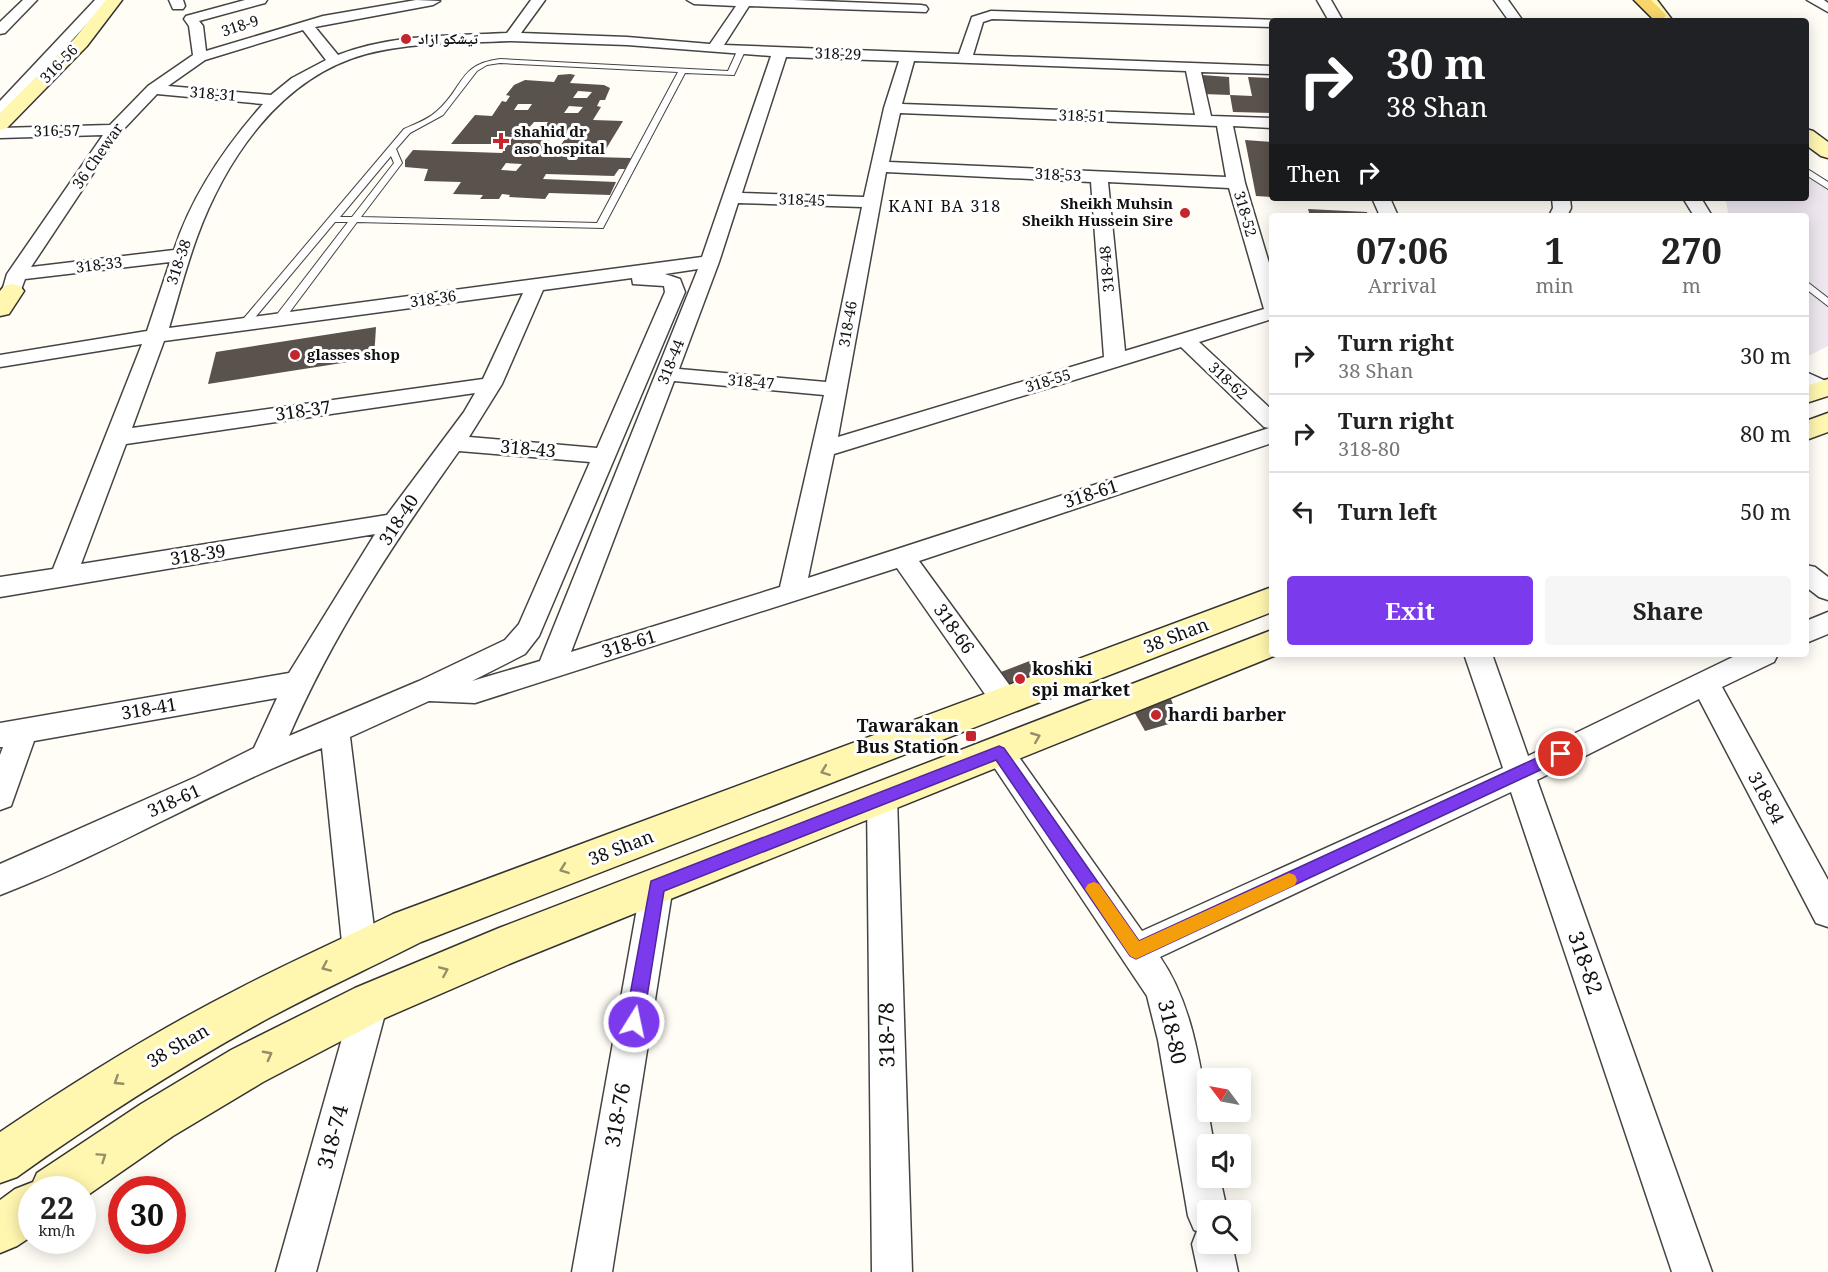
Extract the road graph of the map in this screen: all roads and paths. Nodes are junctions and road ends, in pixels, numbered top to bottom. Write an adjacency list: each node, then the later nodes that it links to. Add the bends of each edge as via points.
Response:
1 (30, 0): 25 (street)
2 (102, 0): 40 (street)
3 (114, 0): 44 (street, 316-56, via 81,42)
4 (260, 0): 31 (street, via 191,20 196,26)
5 (538, 0): 26 (street)
6 (694, 0): 14 (street)
7 (1018, 0): 18 (street)
8 (1076, 0): 19 (street)
9 (1324, 0): 20 (street)
10 (1501, 0): 21 (street)
11 (1641, 0): 17 (main road)
12 (1649, 0): 17 (street)
13 (433, 1): 23 (street, 318-9); 24 (street)
14 (746, 1): 15 (street); 27 (street)
15 (834, 3): 16 (street)
16 (921, 9)
17 (1660, 12)
18 (1018, 15): 19 (street); 32 (street, via 981,16)
19 (1076, 16): 22 (street, via 1235,16)
20 (1334, 18)
21 (1514, 18)
22 (1269, 22)
23 (305, 24): 31 (street, 318-9); 33 (street)
24 (414, 28): 26 (street, 318-29); 33 (street, 318-38)
25 (0, 30)
26 (511, 37): 27 (street, 318-29)
27 (714, 49): 28 (street, 318-29)
28 (741, 51): 29 (street, 318-29); 36 (lane, via 731,73)
29 (780, 52): 30 (street, 318-29); 55 (street, 318-44)
30 (908, 56): 32 (street, 318-29); 39 (street, 318-46)
31 (200, 57): 37 (street, 36 Chewar)
32 (965, 58): 34 (street, 318-29)
33 (335, 61): 38 (street, 318-38, via 297,81)
34 (1192, 66): 35 (street, 318-29); 41 (street)
35 (1269, 70)
36 (682, 71): 48 (lane, via 485,63 474,69 440,113 407,131); 58 (lane, via 600,226)
37 (153, 89): 38 (street, 318-31); 45 (street, 36 Chewar)
38 (274, 100): 59 (street, 318-38, via 221,168)
39 (892, 108): 41 (street, 318-51); 50 (street, 318-46)
40 (0, 110)
41 (1203, 121): 42 (street, 318-51)
42 (1224, 121): 43 (street, 318-51); 53 (street, 318-52)
43 (1269, 123)
44 (0, 124)
45 (114, 130): 46 (street, 316-57); 64 (street, 36 Chewar)
46 (0, 133)
47 (1809, 137): 49 (street)
48 (392, 149): 57 (lane); 58 (lane, via 398,163)
49 (1828, 152)
50 (880, 168): 52 (street, 318-53); 56 (street, 318-46)
51 (1809, 173): 54 (lane)
52 (1099, 177): 53 (street, 318-53); 73 (street, 318-48)
53 (1236, 183): 65 (street, 318-52)
54 (1828, 186)
55 (733, 198): 56 (street, 318-45); 60 (street, 318-44)
56 (871, 202): 76 (street, 318-46)
57 (332, 219): 58 (lane); 69 (lane)
58 (356, 220): 68 (lane)
59 (181, 255): 64 (street, 318-33); 70 (street, 318-38)
60 (710, 262): 61 (street, 318-36); 74 (street, 318-44)
61 (606, 276): 62 (street, 318-36); 84 (street, via 663,279 673,283 675,292)
62 (536, 285): 68 (street, 318-36); 75 (street, 318-40)
63 (1809, 287): 66 (lane)
64 (7, 292)
65 (1269, 296)
66 (1828, 303)
67 (1269, 314): 71 (street, 318-55)
68 (279, 319): 69 (street, 318-36)
69 (244, 324): 70 (street, 318-36)
70 (156, 336): 72 (street, 318-36); 81 (street, 318-38)
71 (1185, 339): 73 (street, 318-55); 77 (street, 318-62)
72 (0, 361)
73 (1115, 361): 83 (street, 318-55)
74 (666, 374): 76 (street, 318-47); 98 (street, 318-44)
75 (490, 384): 81 (street, 318-37); 82 (street, 318-40)
76 (836, 390): 83 (street, 318-46)
77 (1269, 419)
78 (1828, 422): 79 (street)
79 (1809, 430)
80 (1269, 436): 86 (street, 318-61)
81 (115, 438): 88 (street, 318-38)
82 (451, 443): 84 (street, 318-43); 85 (street, 318-40)
83 (824, 449): 91 (street, 318-46)
84 (604, 456): 101 (street, via 530,629 515,647)
85 (395, 522): 88 (street, 318-39); 99 (street, 318-40)
86 (902, 557): 91 (street, 318-61); 102 (street, 318-66)
87 (1809, 576): 90 (street)
88 (63, 577): 89 (street, 318-39)
89 (0, 587)
90 (1828, 590)
91 (792, 593): 98 (street, 318-61)
92 (1269, 600): 102 (street, 38 Shan)
93 (1828, 622): 94 (street)
94 (1809, 632)
95 (1269, 644): 105 (street, one-way to 95)
96 (1479, 657): 107 (street, 318-82)
97 (1758, 657): 100 (street)
98 (550, 668): 101 (street, 318-61, via 475,692)
99 (298, 683): 104 (street, 318-41); 106 (street, 318-40)
100 (1705, 683): 107 (street); 112 (street, 318-84)
101 (427, 690): 103 (street, 318-61)
102 (1005, 702): 105 (street); 114 (street, 38 Shan, one-way to 114, via 407,928)
103 (335, 731): 106 (street, 318-61); 114 (street)
104 (11, 733): 108 (street)
105 (999, 752): 109 (street); 113 (street, 318-80)
106 (265, 757): 110 (street, 318-61)
107 (1520, 774): 113 (street); 126 (street, 318-82)
108 (0, 797)
109 (882, 798): 111 (street); 124 (street, 318-78)
110 (0, 880)
111 (657, 886): 115 (street, one-way to 111); 123 (street, 318-76)
112 (1828, 912)
113 (1136, 951): 118 (street, 318-80, via 1162,988 1176,1040)
114 (360, 952): 116 (street, 38 Shan, one-way to 116, via 243,1009 140,1067)
115 (370, 1002): 117 (street, one-way to 115, via 247,1066); 122 (street, 318-74)
116 (0, 1160)
117 (75, 1176)
118 (1205, 1200)
119 (18, 1216): 120 (street)
120 (0, 1229)
121 (1214, 1254): 125 (street)
122 (296, 1272)
123 (592, 1272)
124 (892, 1272)
125 (1218, 1272)
126 (1692, 1272)

